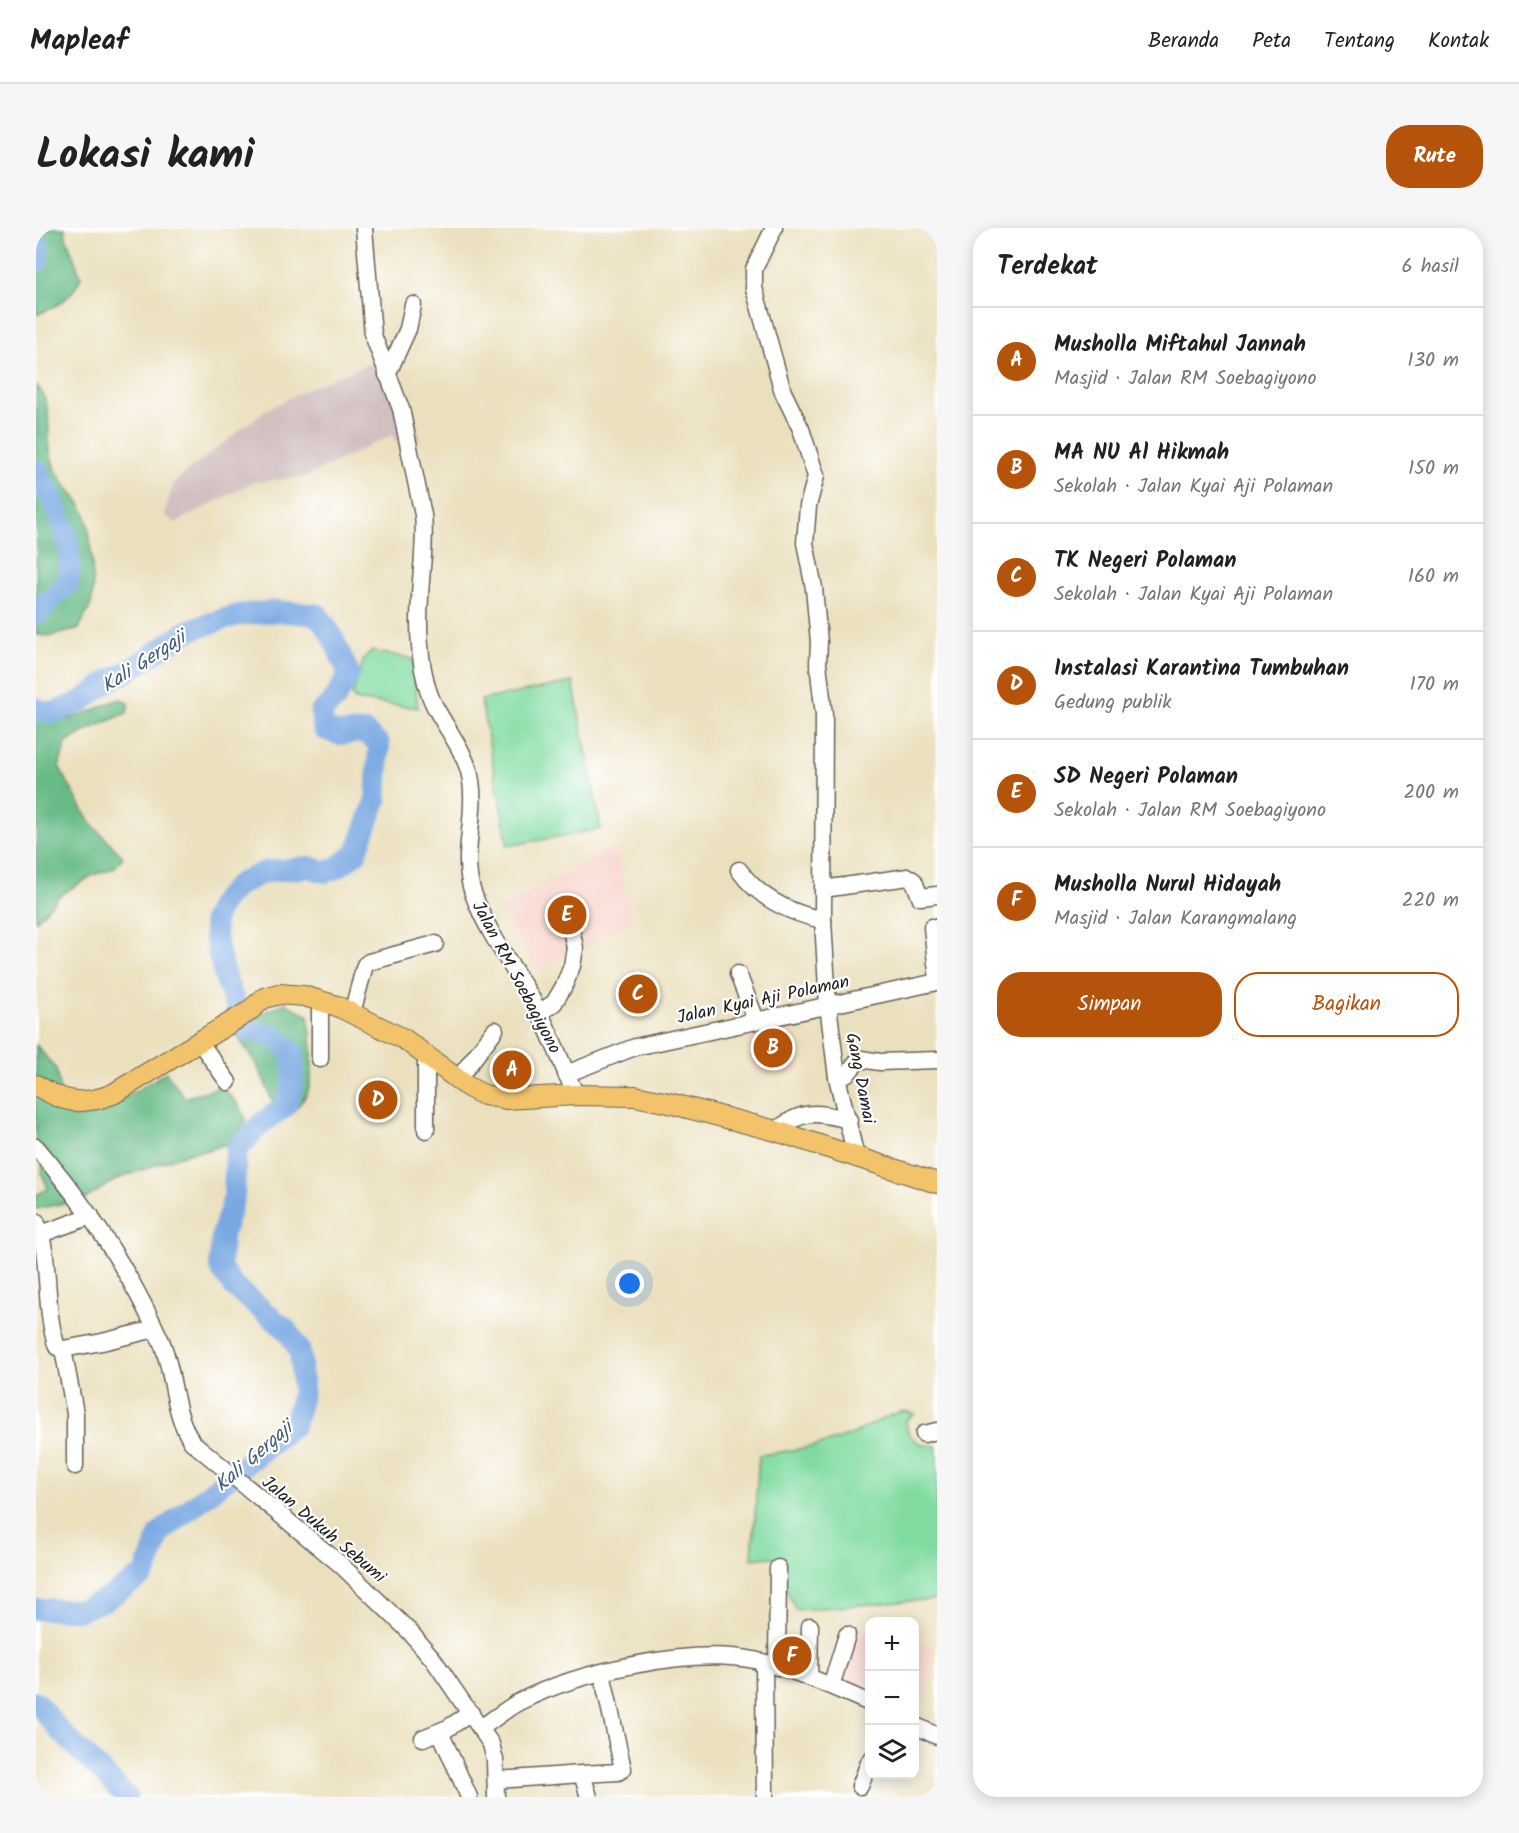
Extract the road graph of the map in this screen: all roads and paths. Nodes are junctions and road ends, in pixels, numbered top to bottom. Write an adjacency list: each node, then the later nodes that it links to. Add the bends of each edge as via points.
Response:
1 (364, 228): 4 (street, Jalan RM Soebagiyono, via 373,335)
2 (774, 228): 6 (street, Gang Damai, via 754,269 754,288 783,392 801,429 816,476 808,506 805,543 814,588 824,715)
3 (413, 305): 4 (street, via 408,329)
4 (387, 375): 18 (street, Jalan RM Soebagiyono, via 401,409 425,530 420,638 426,682 435,708 470,774 473,798 467,862 472,890 483,917)
5 (739, 870): 8 (street, via 751,885 784,908)
6 (823, 889): 7 (street, via 908,877 914,881 920,897); 8 (street, Gang Damai)
7 (937, 895)
8 (824, 920): 16 (street, Gang Damai)
9 (570, 924): 18 (street, via 575,948 572,966 554,1003)
10 (932, 927): 12 (street)
11 (435, 944): 17 (street, via 369,962)
12 (937, 972)
13 (738, 974): 19 (street)
14 (937, 982): 16 (street, Jalan Kyai Aji Polaman)
15 (320, 1000): 17 (main road); 21 (main road, via 279,994 264,998); 23 (street)
16 (828, 1005): 19 (street, Jalan Kyai Aji Polaman); 26 (street, Gang Damai)
17 (352, 1012): 22 (main road)
18 (539, 1013): 25 (street, Jalan RM Soebagiyono)
19 (756, 1020): 25 (street, Jalan Kyai Aji Polaman, via 635,1047)
20 (495, 1030): 29 (street)
21 (199, 1041): 27 (street); 28 (main road, via 97,1100 70,1101)
22 (426, 1054): 29 (main road); 32 (street)
23 (320, 1059)
24 (937, 1060): 26 (street, via 861,1059 848,1073)
25 (566, 1074): 30 (street, Jalan RM Soebagiyono)
26 (837, 1077): 31 (street, Gang Damai)
27 (228, 1082)
28 (36, 1085)
29 (470, 1087): 30 (main road, via 506,1099)
30 (576, 1095): 33 (main road, via 635,1096)
31 (849, 1120): 33 (street, via 813,1113 792,1118); 35 (street, Gang Damai)
32 (426, 1130)
33 (776, 1131): 35 (main road)
34 (36, 1148): 37 (street, Jalan Dukuh Sebumi)
35 (856, 1157): 36 (main road)
36 (937, 1183)
37 (91, 1216): 38 (street); 39 (street, Jalan Dukuh Sebumi)
38 (39, 1228): 40 (street, via 56,1344)
39 (155, 1329): 40 (street); 50 (street, Jalan Dukuh Sebumi, via 192,1442 340,1564 410,1632)
40 (63, 1349): 41 (street, via 75,1413)
41 (75, 1466)
42 (778, 1568): 45 (street)
43 (810, 1626): 47 (street)
44 (847, 1635): 48 (street)
45 (771, 1665): 46 (street, via 727,1658 673,1659); 47 (street); 63 (street)
46 (602, 1673): 52 (street, via 520,1702); 57 (street, via 623,1769)
47 (809, 1677): 48 (street)
48 (831, 1686): 49 (street)
49 (865, 1700)
50 (471, 1713): 52 (street, Jalan Dukuh Sebumi); 53 (street)
51 (919, 1727): 54 (street)
52 (481, 1728): 58 (street, Jalan Dukuh Sebumi, via 494,1751)
53 (440, 1732): 55 (street); 60 (street)
54 (937, 1736)
55 (423, 1738)
56 (865, 1773): 59 (street)
57 (582, 1774): 58 (street); 62 (street)
58 (496, 1780): 61 (street, Jalan Dukuh Sebumi)
59 (860, 1786)
60 (469, 1797)
61 (496, 1797)
62 (589, 1797)
63 (765, 1797)

